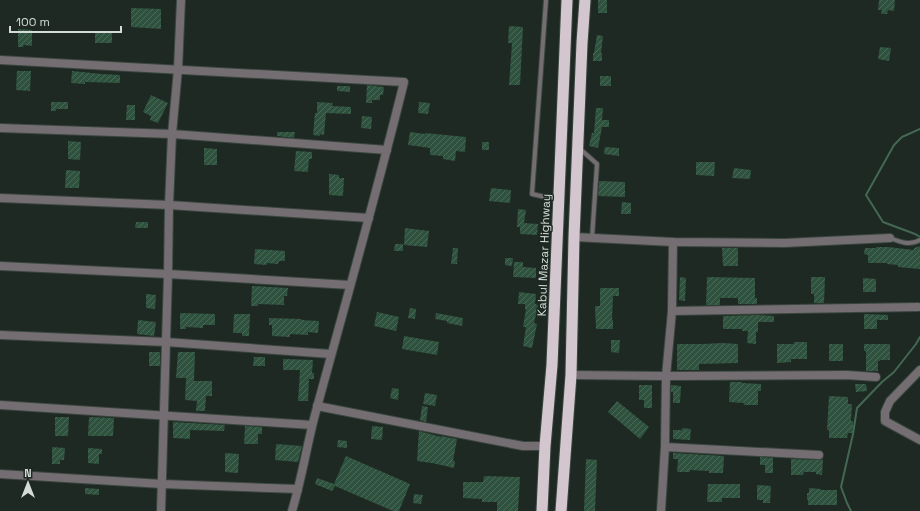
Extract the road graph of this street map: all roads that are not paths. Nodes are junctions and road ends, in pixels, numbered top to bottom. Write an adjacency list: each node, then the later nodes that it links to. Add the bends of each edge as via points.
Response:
1 (181, 0): 6 (street)
2 (546, 0): 12 (lane, via 532,194)
3 (567, 0): 12 (highway, Kabul Mazar Highway)
4 (585, 0): 9 (highway)
5 (0, 60): 6 (street)
6 (178, 69): 8 (street); 10 (street, via 404,82)
7 (0, 128): 8 (street)
8 (172, 134): 10 (street); 13 (street)
9 (578, 147): 15 (highway); 16 (lane, via 596,164)
10 (387, 150): 14 (street)
11 (0, 198): 13 (street)
12 (559, 200): 37 (highway, Kabul Mazar Highway, via 552,365)
13 (169, 204): 14 (street); 21 (street)
14 (369, 218): 22 (street)
15 (574, 237): 16 (street); 29 (highway)
16 (592, 238): 19 (street)
17 (890, 238): 18 (lane, via 903,243); 19 (street, via 784,243)
18 (918, 241)
19 (673, 242): 24 (street)
20 (0, 266): 21 (street)
21 (168, 274): 22 (street); 26 (street)
22 (350, 285): 27 (street)
23 (918, 307): 24 (street)
24 (672, 311): 30 (street)
25 (0, 335): 26 (street)
26 (166, 342): 27 (street); 34 (street)
27 (331, 354): 33 (street)
28 (920, 370): 36 (street, via 890,401 885,412 885,421)
29 (571, 375): 30 (street); 46 (highway)
30 (666, 376): 31 (street); 38 (street)
31 (876, 377)
32 (0, 405): 34 (street)
33 (317, 406): 35 (street); 37 (street, via 524,446)
34 (165, 416): 35 (street); 41 (street)
35 (312, 425): 42 (street)
36 (920, 440)
37 (545, 446): 45 (highway, Kabul Mazar Highway)
38 (665, 448): 39 (street); 47 (street)
39 (820, 455)
40 (0, 474): 41 (street)
41 (162, 484): 42 (street); 43 (street)
42 (298, 489): 44 (street)
43 (161, 511)
44 (292, 511)
45 (542, 511)
46 (561, 511)
47 (661, 511)

